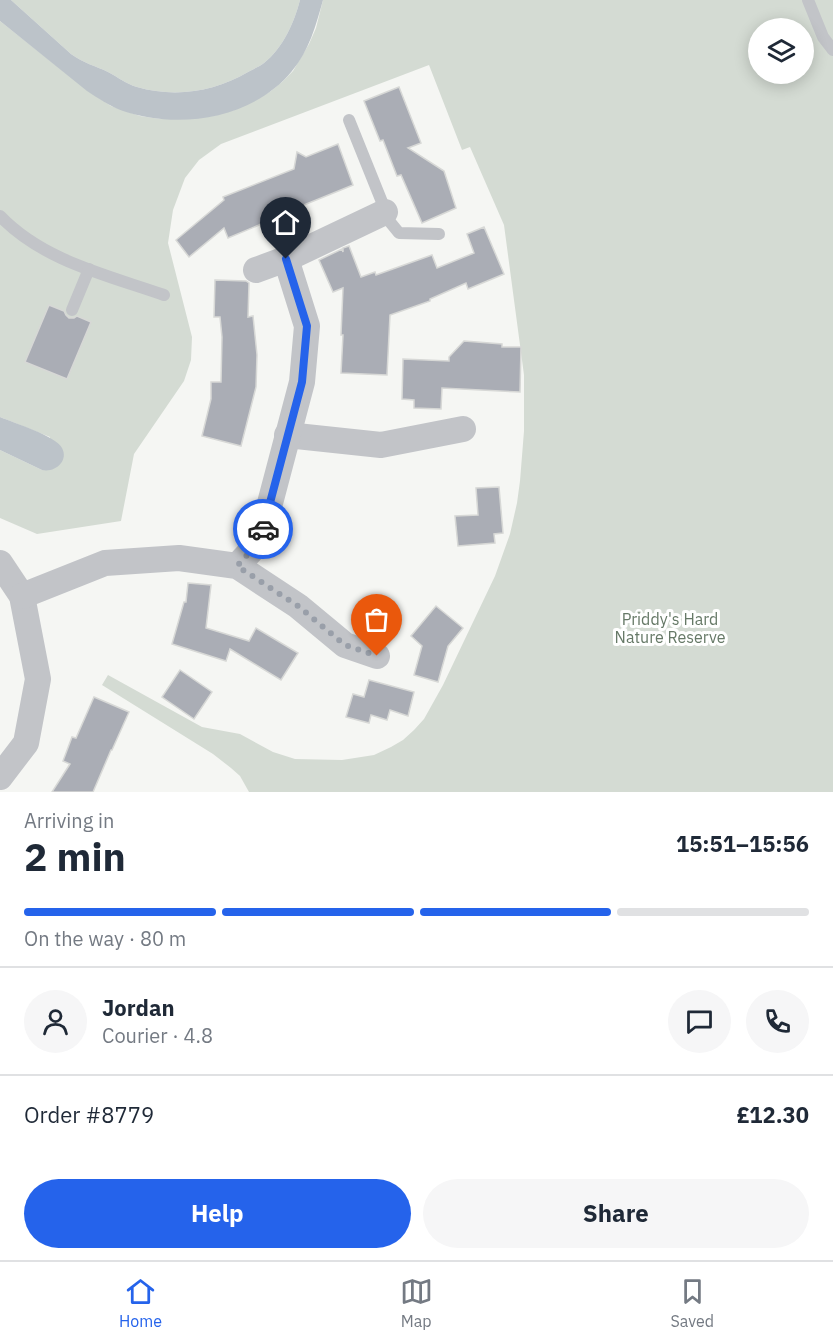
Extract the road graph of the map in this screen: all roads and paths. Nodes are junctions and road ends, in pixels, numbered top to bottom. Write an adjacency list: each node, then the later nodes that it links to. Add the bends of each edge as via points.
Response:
1 (808, 0): 2 (lane, via 823,37)
2 (833, 50)
3 (349, 120): 4 (lane)
4 (385, 212): 6 (lane, via 399,233); 7 (street)
5 (0, 216): 8 (lane, via 32,243)
6 (439, 234)
7 (286, 259): 9 (street); 13 (street, via 307,326 302,382)
8 (89, 269): 10 (lane); 11 (lane)
9 (256, 270)
10 (165, 295)
11 (72, 310)
12 (463, 429): 13 (street, via 381,445)
13 (287, 435): 15 (street, via 260,541)
14 (0, 563): 16 (street)
15 (237, 566): 16 (street, via 179,558 105,563); 17 (street, via 298,606 345,645)
16 (22, 596): 18 (street, via 38,679 26,743)
17 (377, 656)
18 (0, 777)

